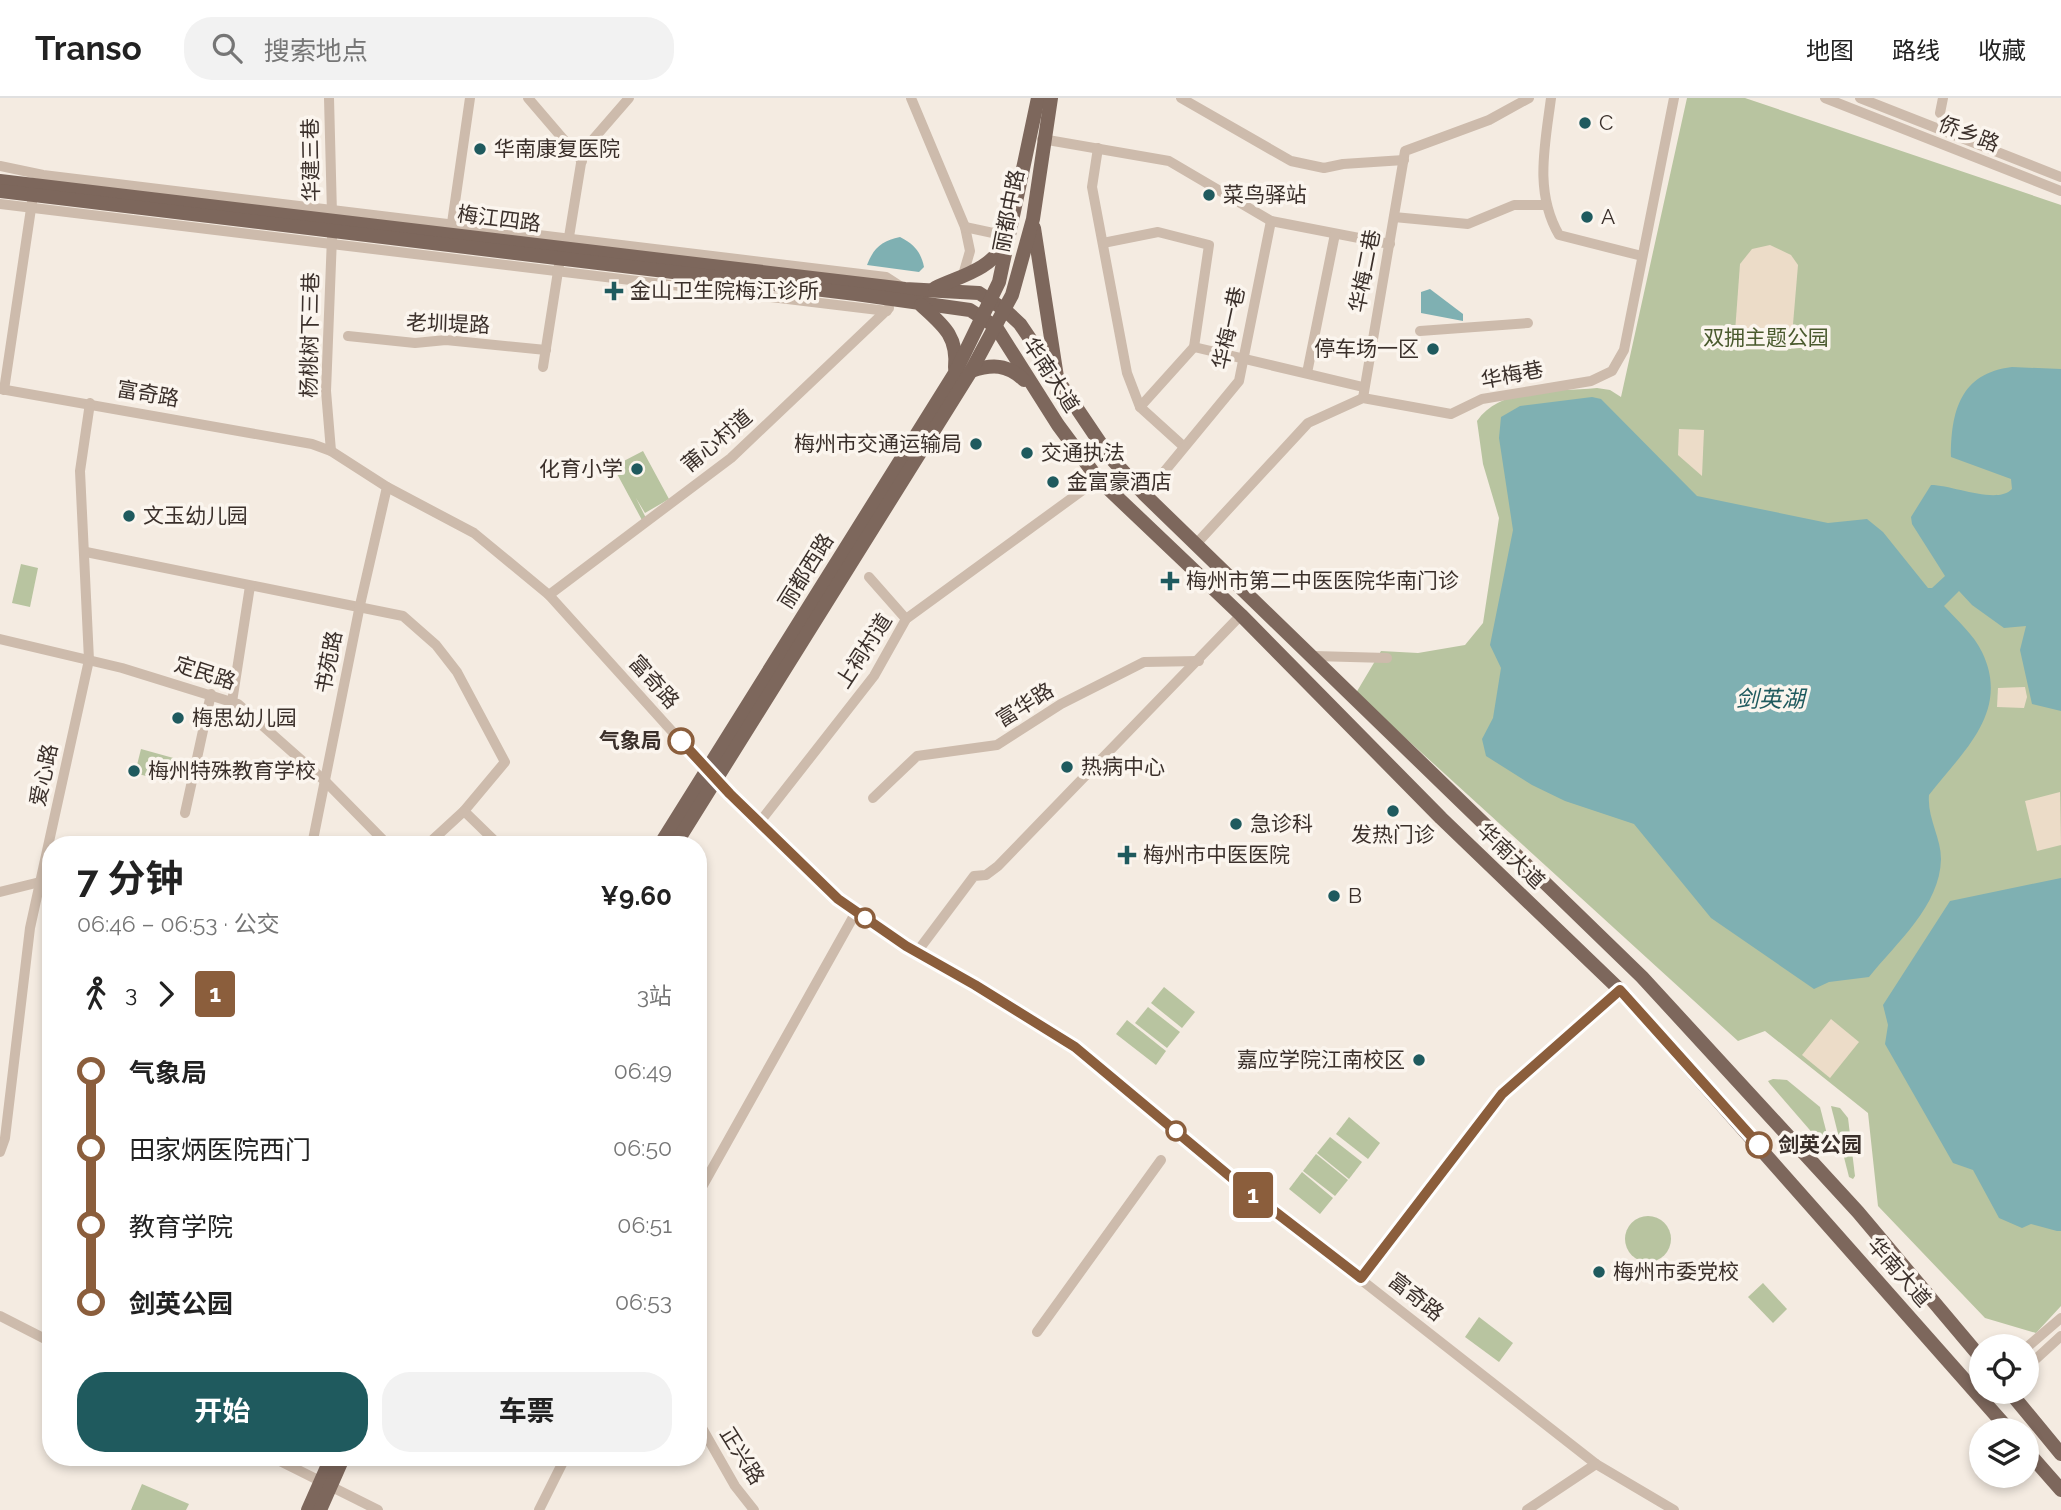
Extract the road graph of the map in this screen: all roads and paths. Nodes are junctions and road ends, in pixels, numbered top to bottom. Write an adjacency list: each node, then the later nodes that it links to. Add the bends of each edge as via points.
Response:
1 (329, 98): 30 (street, 华建三巷)
2 (470, 98): 35 (street)
3 (528, 98): 19 (street)
4 (629, 98): 19 (street, via 583,151)
5 (911, 98): 32 (street)
6 (1038, 98): 33 (main road, 丽都中路)
7 (1051, 98): 16 (main road, 丽都中路)
8 (1181, 98): 18 (street, via 1291,161 1324,168)
9 (1529, 98): 18 (street)
10 (1551, 98): 27 (street, via 1543,191)
11 (1674, 98): 39 (street, 华梅巷)
12 (1825, 98): 25 (street, 侨乡路)
13 (1860, 98): 21 (street, 侨乡路)
14 (1943, 98): 15 (street)
15 (1940, 113)
16 (1042, 139): 17 (street); 29 (main road, 丽都中路)
17 (1098, 149): 31 (street, via 1169,162); 36 (street, via 1092,187)
18 (1405, 156): 28 (street, 华梅二巷)
19 (582, 161): 38 (street)
20 (0, 166): 43 (street, via 886,277)
21 (2061, 177)
22 (0, 181): 23 (main road, 梅江四路)
23 (35, 185): 30 (main road, 梅江四路); 60 (street)
24 (0, 191): 43 (main road, 梅江四路)
25 (2061, 191)
26 (0, 204): 43 (street)
27 (1546, 205): 28 (street, via 1514,205 1468,224); 39 (street, via 1559,235)
28 (1394, 217): 37 (street, 华梅二巷)
29 (1033, 219): 45 (main road, 丽都中路); 58 (main road)
30 (332, 221): 35 (main road, 梅江四路); 65 (street, 杨桃树下三巷, via 326,391)
31 (1271, 221): 34 (street); 53 (street, 华梅一巷)
32 (965, 226): 33 (street, via 993,233); 40 (street, via 970,251)
33 (1011, 226): 40 (main road, via 994,259); 42 (main road, 丽都中路)
34 (1335, 234): 37 (street); 57 (street)
35 (451, 235): 38 (main road, 梅江四路)
36 (1102, 243): 51 (street, via 1158,232 1209,245); 63 (street, via 1127,373)
37 (1390, 244): 61 (street, 华梅二巷)
38 (564, 248): 43 (main road, 梅江四路); 52 (street)
39 (1642, 256): 61 (street, 华梅巷, via 1624,350 1612,371 1591,381 1482,399 1451,414)
40 (963, 275): 41 (main road)
41 (934, 288): 42 (main road, 梅江四路); 43 (main road, 梅江四路)
42 (992, 299): 45 (main road, 华南大道); 46 (main road, 丽都中路)
43 (896, 300): 44 (main road, 梅江四路); 73 (street, 莆心村道, via 731,458)
44 (921, 305): 46 (main road, 梅江四路, via 970,310); 56 (main road, via 955,342)
45 (1005, 310): 48 (main road, 丽都中路); 58 (main road, 华南大道, via 1020,324)
46 (984, 317): 48 (main road, 华南大道); 56 (main road, 丽都西路)
47 (1528, 323): 49 (street)
48 (996, 327): 55 (main road, 丽都西路); 59 (main road, 华南大道)
49 (1420, 331)
50 (348, 336): 52 (street, 老圳堤路)
51 (1194, 347): 53 (street, 华梅巷); 63 (street)
52 (546, 350): 54 (street)
53 (1242, 360): 57 (street, 华梅巷); 68 (street, 华梅一巷, via 1239,381)
54 (543, 367)
55 (971, 371): 59 (main road, via 996,365 1019,375); 86 (main road, 丽都西路)
56 (955, 373): 86 (main road, 丽都西路)
57 (1307, 373): 61 (street, 华梅巷)
58 (1059, 385): 68 (main road, 华南大道, via 1109,456)
59 (1035, 389): 66 (main road, 华南大道)
60 (2, 390): 62 (street, 富奇路)
61 (1363, 393): 69 (street, via 1308,423)
62 (90, 403): 65 (street, 富奇路); 70 (street, 爱心路, via 80,471)
63 (1140, 407): 64 (street)
64 (1182, 445)
65 (331, 451): 67 (street, 富奇路)
66 (1098, 479): 75 (main road, 华南大道); 76 (street, 上祠村道)
67 (387, 487): 73 (street, 富奇路, via 474,533); 74 (street, 书苑路)
68 (1145, 495): 69 (main road, 华南大道)
69 (1197, 543): 78 (main road, 华南大道)
70 (86, 552): 72 (street); 82 (street, 爱心路)
71 (869, 577): 76 (street)
72 (250, 586): 74 (street); 85 (street)
73 (549, 595): 86 (street, 富奇路)
74 (360, 605): 87 (street, 书苑路); 89 (street, via 403,616 436,645 457,672 506,762)
75 (1241, 614): 79 (main road, 华南大道); 103 (street, via 998,866 986,875 974,876)
76 (906, 619): 91 (street, 上祠村道, via 874,676)
77 (0, 639): 82 (street, 定民路)
78 (1296, 639): 79 (main road); 80 (main road, 华南大道)
79 (1282, 656): 104 (main road, 华南大道)
80 (1314, 656): 81 (street); 115 (main road, 华南大道, via 1642,977 1858,1212)
81 (1387, 658)
82 (89, 660): 84 (street, 定民路); 92 (street, 爱心路)
83 (1206, 661): 88 (street, 富华路, via 1144,662 1061,704 997,745 917,756)
84 (211, 694): 85 (street, 定民路); 90 (street)
85 (232, 702): 87 (street, 定民路)
86 (711, 774): 91 (street, 富奇路); 97 (main road, 丽都西路); 98 (main road, 丽都西路)
87 (325, 781): 93 (street, 书苑路); 94 (street, 定民路)
88 (873, 798)
89 (464, 811): 95 (street); 96 (street)
90 (185, 813)
91 (759, 823): 102 (street, 富奇路)
92 (50, 836)
93 (314, 836)
94 (379, 836)
95 (437, 836)
96 (490, 836)
97 (666, 836)
98 (679, 836)
99 (42, 873): 100 (street, 爱心路)
100 (40, 882): 101 (street); 105 (street, 爱心路)
101 (0, 892)
102 (856, 912): 103 (street, 富奇路); 107 (street)
103 (917, 952): 108 (street, 富奇路, via 1075,1047 1239,1184)
104 (1620, 990): 108 (street, via 1502,1094); 118 (main road, 华南大道)
105 (0, 1152)
106 (1161, 1160): 111 (street)
107 (707, 1178)
108 (1361, 1278): 121 (street, 富奇路)
109 (0, 1316): 113 (street)
110 (2061, 1318): 114 (street)
111 (1037, 1332)
112 (2061, 1336): 116 (street)
113 (42, 1337)
114 (2039, 1337)
115 (1969, 1344)
116 (2039, 1356)
117 (2020, 1404): 120 (main road)
118 (1997, 1418)
119 (707, 1436): 133 (street, 正兴路, via 734,1486)
120 (2061, 1454)
121 (1596, 1464): 134 (street); 135 (street, 富奇路)
122 (2039, 1465): 128 (main road)
123 (290, 1466): 127 (street)
124 (329, 1466): 127 (main road)
125 (337, 1466): 127 (main road)
126 (561, 1466): 132 (street)
127 (325, 1484): 129 (main road); 130 (main road); 131 (street)
128 (2061, 1490)
129 (308, 1510)
130 (320, 1510)
131 (378, 1510)
132 (539, 1510)
133 (754, 1510)
134 (1527, 1510)
135 (1674, 1510)

